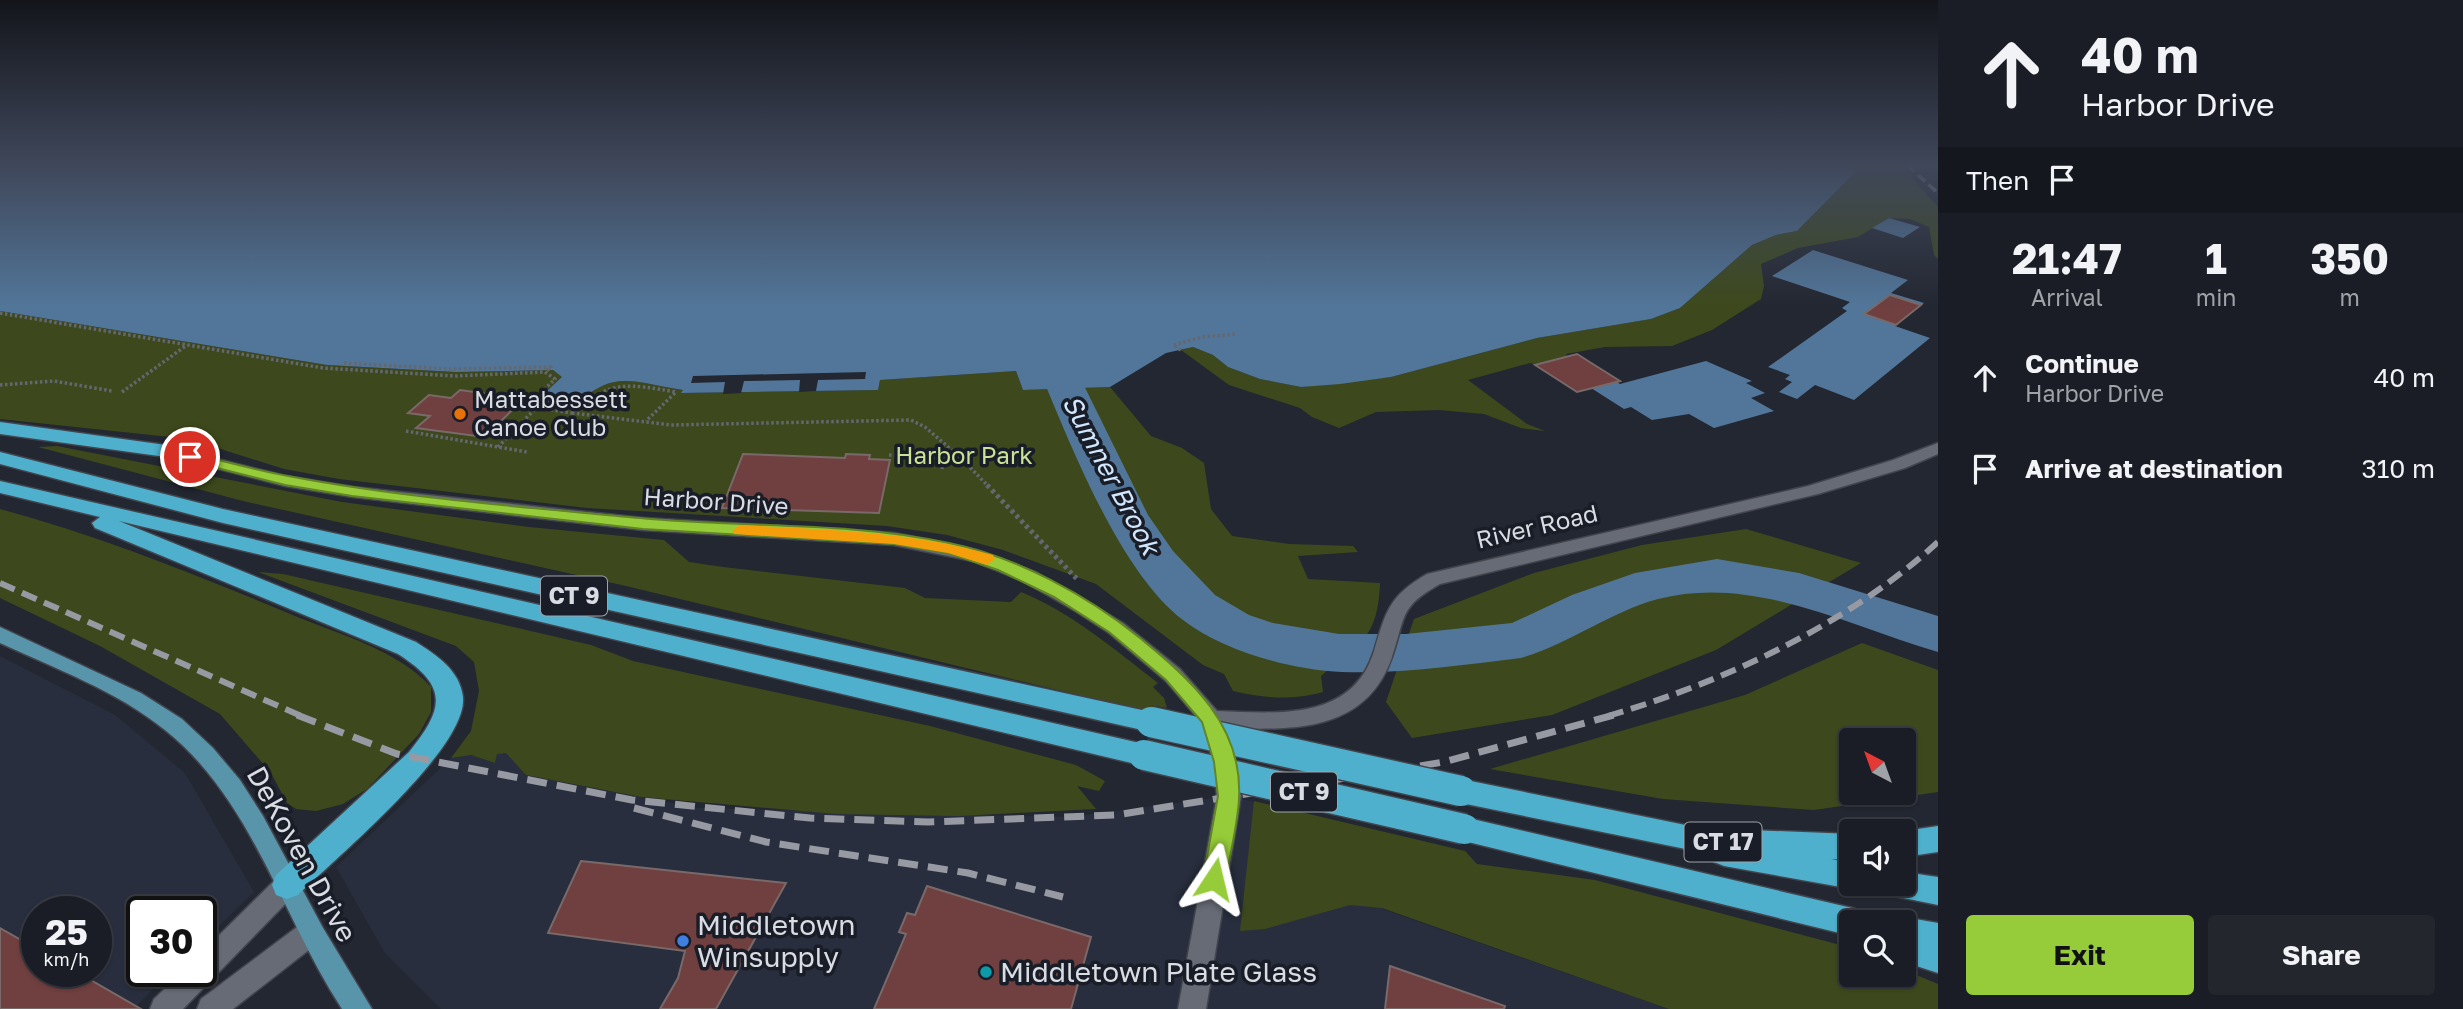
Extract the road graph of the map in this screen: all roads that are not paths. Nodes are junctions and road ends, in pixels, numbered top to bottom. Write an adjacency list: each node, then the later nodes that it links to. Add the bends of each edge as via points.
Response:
1 (0, 428): 3 (highway)
2 (1938, 448): 8 (street, River Road, via 1812,491 1434,579 1401,600 1392,616 1378,670 1357,697 1340,708 1273,721)
3 (166, 451): 8 (street, Harbor Drive, via 285,481 402,498 643,524 894,539 950,548 1030,577 1115,628 1173,675)
4 (0, 458): 9 (highway, CT 9, bridge, via 303,534)
5 (0, 487): 6 (highway, CT 9)
6 (43, 498): 14 (highway, CT 9, bridge); 15 (highway, via 407,648 428,659 449,685 452,702 437,739)
7 (0, 634): 15 (main road, DeKoven Drive, via 112,689 174,726 225,778)
8 (1211, 719): 28 (street, via 1229,796)
9 (1596, 822): 12 (highway, CT 17, via 1700,841); 13 (highway, CT 9, via 1714,852)
10 (1938, 839): 11 (highway)
11 (1916, 842)
12 (1839, 846)
13 (1839, 874)
14 (1676, 879): 18 (highway, CT 9); 19 (highway, CT 17)
15 (287, 885): 20 (main road, DeKoven Drive); 25 (street)
16 (1916, 887): 17 (highway)
17 (1938, 891)
18 (1839, 919)
19 (1839, 927)
20 (310, 933): 26 (street); 27 (main road, DeKoven Drive)
21 (1916, 934): 22 (highway)
22 (1938, 938)
23 (1916, 951): 24 (highway)
24 (1938, 958)
25 (164, 1009)
26 (211, 1009)
27 (358, 1009)
28 (1192, 1009)

